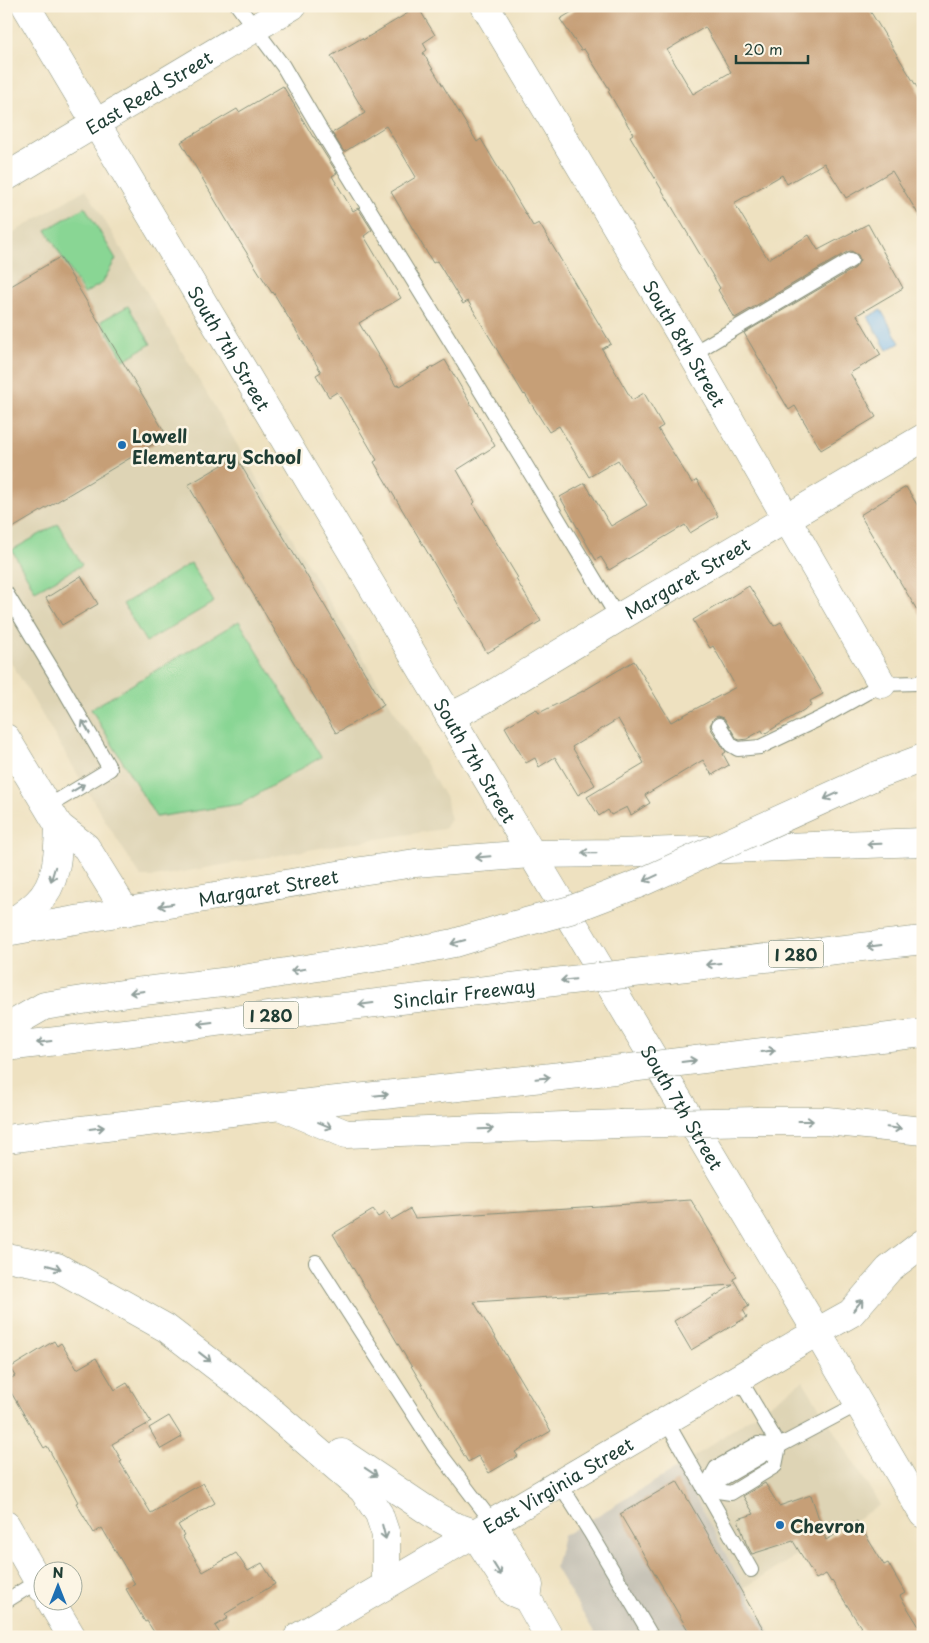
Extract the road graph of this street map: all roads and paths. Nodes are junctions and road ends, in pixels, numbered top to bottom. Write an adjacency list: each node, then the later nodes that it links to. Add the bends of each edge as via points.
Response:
1 (26, 6): 6 (main road, South 7th Street)
2 (238, 6): 5 (lane)
3 (292, 6): 5 (main road, East Reed Street)
4 (485, 6): 9 (main road, South 8th Street)
5 (255, 28): 6 (main road, East Reed Street); 13 (lane, via 283,66)
6 (96, 122): 7 (main road, East Reed Street); 16 (main road, South 7th Street)
7 (6, 177)
8 (850, 260): 9 (lane)
9 (692, 354): 11 (main road, South 8th Street)
10 (923, 438): 11 (main road, Margaret Street)
11 (788, 519): 13 (main road, Margaret Street); 15 (main road, South 8th Street)
12 (6, 593): 20 (lane, one-way to 12, via 110,769)
13 (618, 618): 16 (main road, Margaret Street)
14 (923, 681): 15 (lane)
15 (882, 684): 17 (lane, via 823,718 760,747 738,749 731,745)
16 (450, 718): 22 (main road, South 7th Street)
17 (719, 725)
18 (6, 738): 20 (main road)
19 (923, 758): 27 (main road, one-way to 27, bridge, via 875,776 638,884 570,910 454,943 398,954 44,1006)
20 (53, 816): 23 (main road, via 86,847); 24 (main road, one-way to 24, via 57,858 52,879 38,903)
21 (923, 842): 22 (main road, Margaret Street, one-way to 22)
22 (531, 854): 23 (main road, Margaret Street, one-way to 23, via 415,863); 36 (main road, South 7th Street)
23 (126, 912): 25 (main road, Margaret Street)
24 (6, 927)
25 (6, 932)
26 (923, 940): 29 (main road, Sinclair Freeway / I 280, one-way to 29, bridge)
27 (6, 1028)
28 (923, 1033): 30 (main road, one-way to 28, bridge)
29 (6, 1047)
30 (281, 1106): 31 (main road, one-way to 31, bridge, via 346,1134 758,1121 827,1121); 32 (main road, one-way to 30)
31 (923, 1131)
32 (6, 1139)
33 (923, 1243): 36 (main road, East Virginia Street, one-way to 33, via 852,1312 889,1269)
34 (6, 1257): 38 (main road, one-way to 38, via 57,1267 166,1328)
35 (316, 1262): 46 (lane)
36 (817, 1332): 37 (main road, East Virginia Street); 39 (main road, South 7th Street)
37 (739, 1378): 40 (main road, East Virginia Street); 41 (lane)
38 (243, 1387): 46 (main road, one-way to 46, via 437,1517 454,1526); 49 (main road, one-way to 49, via 362,1490 379,1514 386,1535)
39 (858, 1404): 41 (lane); 44 (main road, South 7th Street)
40 (666, 1421): 42 (main road, East Virginia Street); 43 (lane)
41 (779, 1446): 43 (lane, via 758,1444 741,1453 716,1468); 43 (lane, via 775,1466 731,1493)
42 (560, 1484): 46 (main road, East Virginia Street); 56 (lane)
43 (704, 1489): 48 (lane)
44 (923, 1514)
45 (6, 1525): 47 (main road)
46 (483, 1528): 49 (main road, East Virginia Street); 55 (main road, via 512,1592 527,1598)
47 (32, 1569)
48 (751, 1570)
49 (386, 1584): 54 (main road, East Virginia Street)
50 (32, 1593): 51 (lane)
51 (6, 1601)
52 (56, 1610): 53 (main road)
53 (72, 1637)
54 (298, 1637)
55 (549, 1637)
56 (652, 1637)

